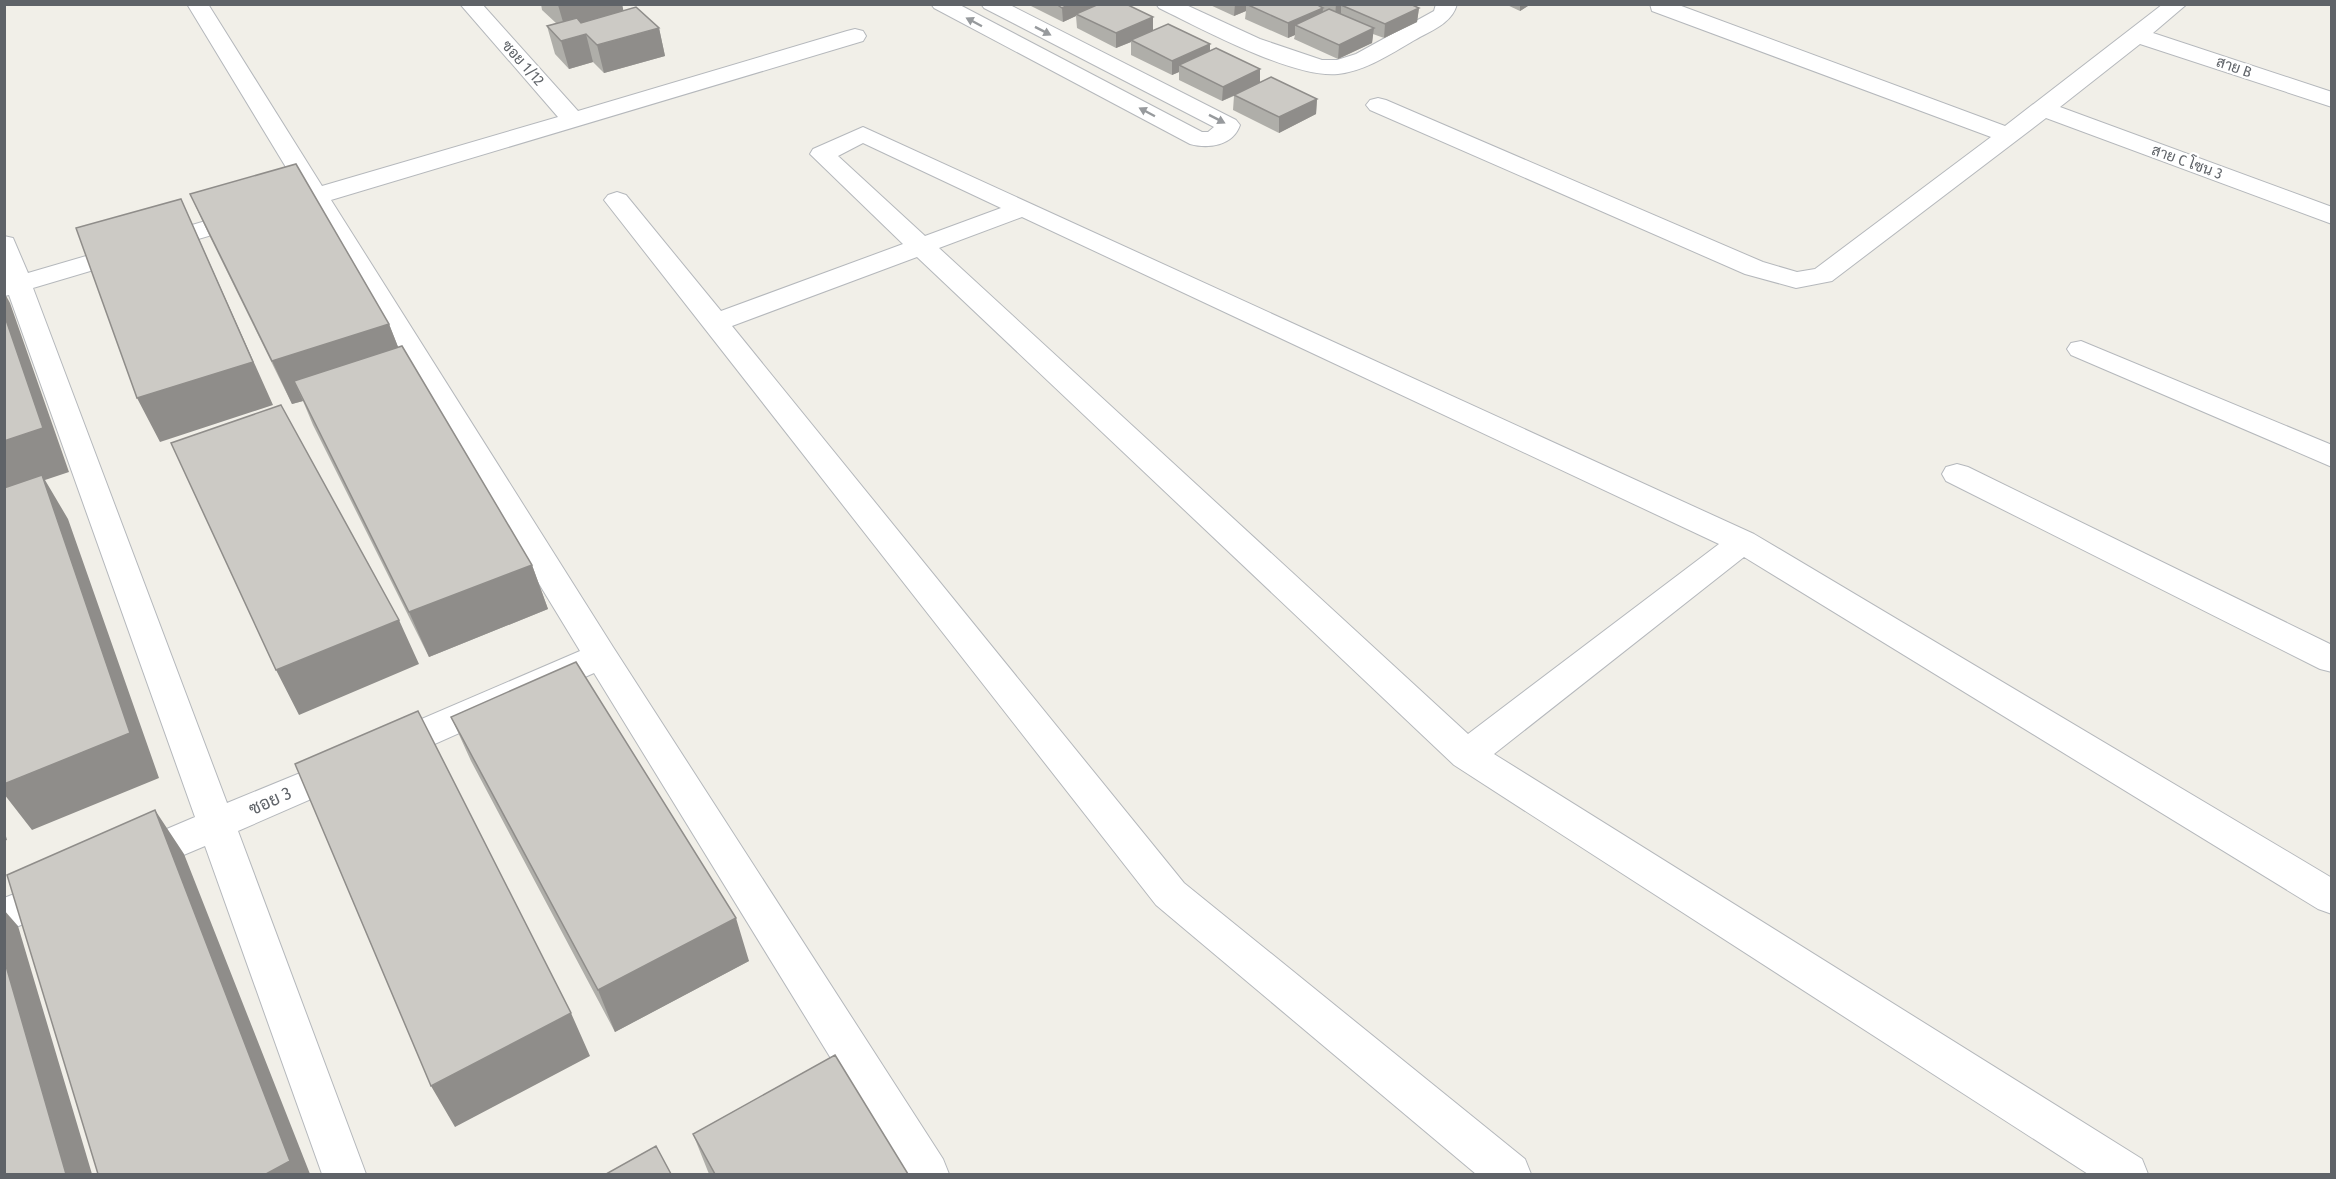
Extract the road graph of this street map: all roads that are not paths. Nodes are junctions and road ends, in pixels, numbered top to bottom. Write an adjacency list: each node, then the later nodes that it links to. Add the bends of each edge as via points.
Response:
1 (197, 4): 16 (street)
2 (470, 4): 14 (street, ซอย 1/12)
3 (941, 4): 4 (street, one-way to 3, via 1228,125 1227,129 1213,139 1198,139)
4 (991, 4)
5 (1166, 4): 6 (street, via 1299,63 1336,67 1358,60 1444,14)
6 (1447, 4)
7 (2176, 4): 9 (street)
8 (1660, 6): 15 (street)
9 (2136, 34): 11 (street, สาย B); 13 (street)
10 (855, 36): 14 (street)
11 (2331, 100)
12 (1378, 105): 15 (street, via 1754,268 1796,280 1823,274)
13 (2043, 109): 15 (street); 19 (street, สาย C โซน 3)
14 (575, 120): 16 (street)
15 (2008, 135)
16 (316, 196): 22 (street); 28 (street)
17 (617, 200): 23 (street)
18 (1021, 209): 21 (street); 21 (street, via 863,134 822,154); 27 (street)
19 (2331, 216)
20 (4, 244): 22 (street)
21 (921, 246): 23 (street); 30 (street)
22 (11, 286): 31 (street)
23 (715, 323): 36 (street, via 1170,894)
24 (2081, 349): 25 (street)
25 (2331, 457)
26 (1957, 474): 29 (street)
27 (1743, 542): 30 (street); 32 (street)
28 (601, 656): 31 (street, ซอย 3); 35 (street)
29 (2331, 660)
30 (1467, 755): 37 (street)
31 (218, 824): 33 (street, ซอย 3); 34 (street)
32 (2331, 898)
33 (4, 916)
34 (345, 1174)
35 (927, 1174)
36 (1509, 1174)
37 (2126, 1174)

